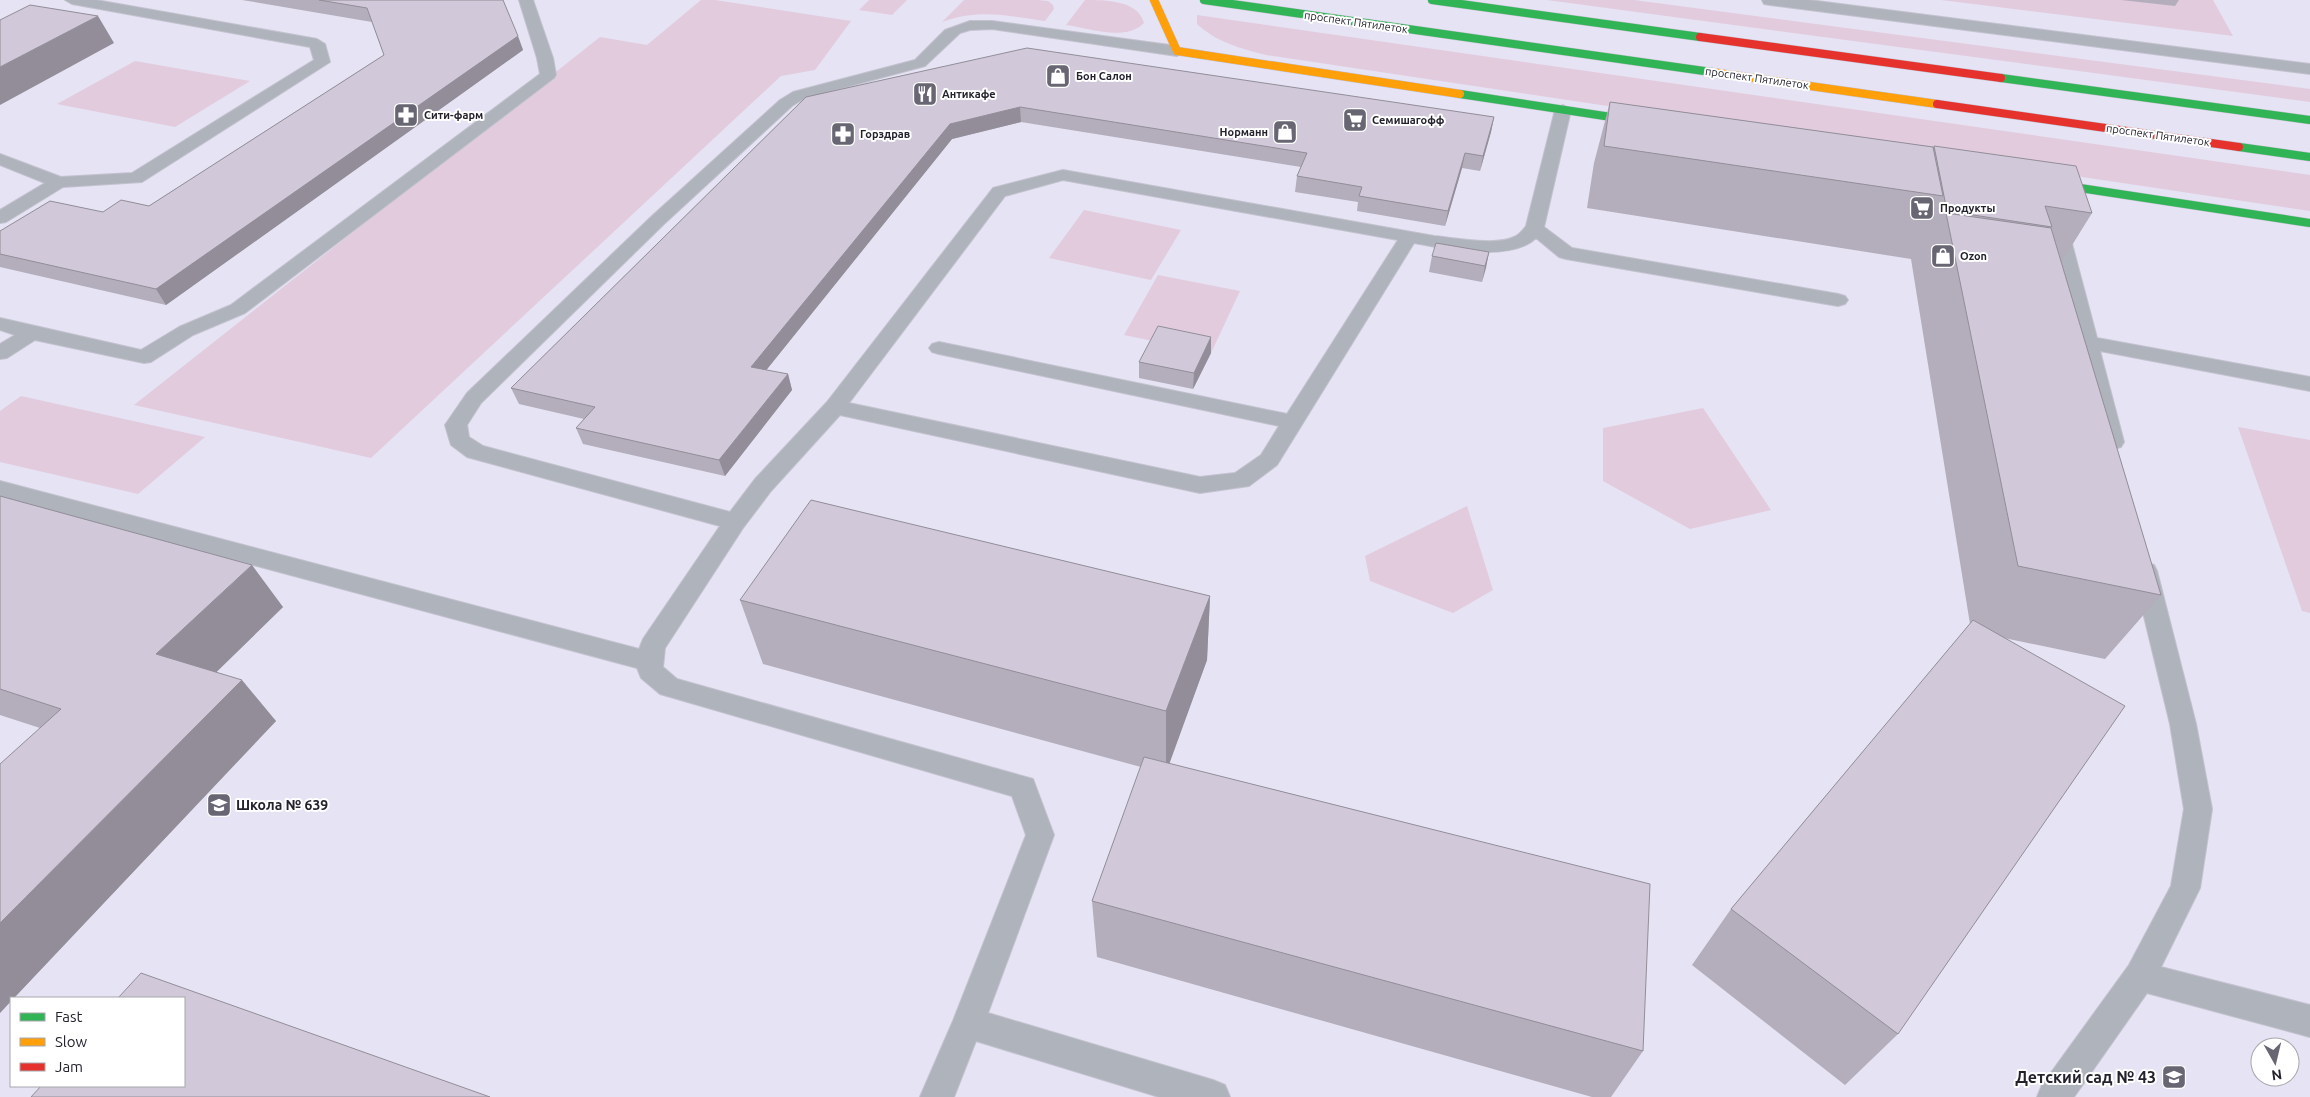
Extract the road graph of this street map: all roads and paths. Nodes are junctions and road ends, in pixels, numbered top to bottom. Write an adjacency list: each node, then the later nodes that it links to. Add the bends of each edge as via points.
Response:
1 (73, 0): 7 (lane); 15 (lane, via 318,44 322,62 136,178)
2 (526, 0): 23 (lane, via 548,75 238,309 186,331 144,356)
3 (1154, 0): 8 (street)
4 (1204, 0): 13 (street, проспект Пятилеток)
5 (1432, 0): 11 (street)
6 (1770, 0): 9 (street)
7 (57, 9)
8 (1177, 51): 10 (street); 32 (lane, via 992,24 969,26 951,32 920,63 799,95 786,103 658,220 474,398 456,425 458,440 475,452)
9 (2310, 69)
10 (1563, 110): 12 (street); 19 (lane)
11 (2310, 120)
12 (1660, 124)
13 (2310, 157)
14 (0, 159): 15 (lane)
15 (59, 182): 17 (lane)
16 (2043, 183): 18 (street); 24 (lane)
17 (0, 218)
18 (2310, 223)
19 (1535, 228): 20 (lane, via 1521,240 1494,244); 21 (lane, via 1566,254)
20 (1409, 237): 28 (lane, via 1064,175 999,192); 29 (lane)
21 (1838, 300)
22 (0, 324): 23 (lane)
23 (32, 333): 26 (lane)
24 (2089, 343): 27 (lane); 30 (lane)
25 (939, 348): 29 (lane)
26 (0, 353)
27 (2310, 384)
28 (835, 407): 29 (lane, via 1200,485 1241,480 1269,460); 32 (lane, via 763,485)
29 (1293, 422)
30 (2119, 467)
31 (0, 489): 34 (lane)
32 (735, 522): 34 (lane, via 652,646)
33 (2141, 553): 35 (lane, via 2183,724 2198,809 2185,888)
34 (651, 662): 37 (lane, via 650,671 669,687 1023,788 1040,835)
35 (2140, 976): 36 (lane); 40 (lane)
36 (2310, 1022)
37 (968, 1023): 38 (lane); 39 (lane)
38 (937, 1097)
39 (1213, 1097)
40 (2054, 1097)

